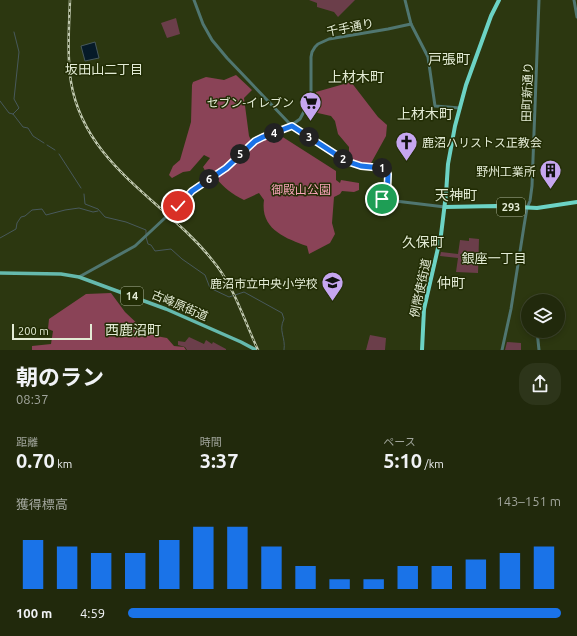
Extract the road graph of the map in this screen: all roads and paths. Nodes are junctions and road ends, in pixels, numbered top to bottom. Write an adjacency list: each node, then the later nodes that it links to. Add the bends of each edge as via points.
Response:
1 (194, 0): 9 (street, via 212,40)
2 (405, 0): 7 (street)
3 (499, 0): 8 (highway, 例幣使街道, via 466,85)
4 (540, 0): 13 (street, 田町新通り, via 533,174)
5 (574, 0): 6 (street)
6 (577, 17)
7 (411, 24): 8 (street, via 428,57 435,106); 9 (street, 千手通り, via 333,38 318,44 311,57 309,102)
8 (460, 108): 12 (highway, 例幣使街道, via 448,164)
9 (292, 126): 10 (street, via 346,161 386,170); 14 (street, via 255,141 226,168 192,191)
10 (387, 200): 10 (street, via 373,204 369,200 374,195); 12 (street)
11 (577, 202): 13 (highway, 293)
12 (445, 207): 13 (highway, 293); 20 (highway, 例幣使街道, via 438,253 424,309)
13 (527, 208): 21 (street, 田町新通り)
14 (170, 214)
15 (166, 217): 17 (street, via 135,246)
16 (0, 273): 17 (main road, 古峰原街道 / 14, via 61,274)
17 (79, 277): 19 (main road, 古峰原街道 / 14, via 166,309)
18 (538, 338): 22 (street)
19 (256, 350)
20 (422, 350)
21 (502, 350)
22 (539, 350)

